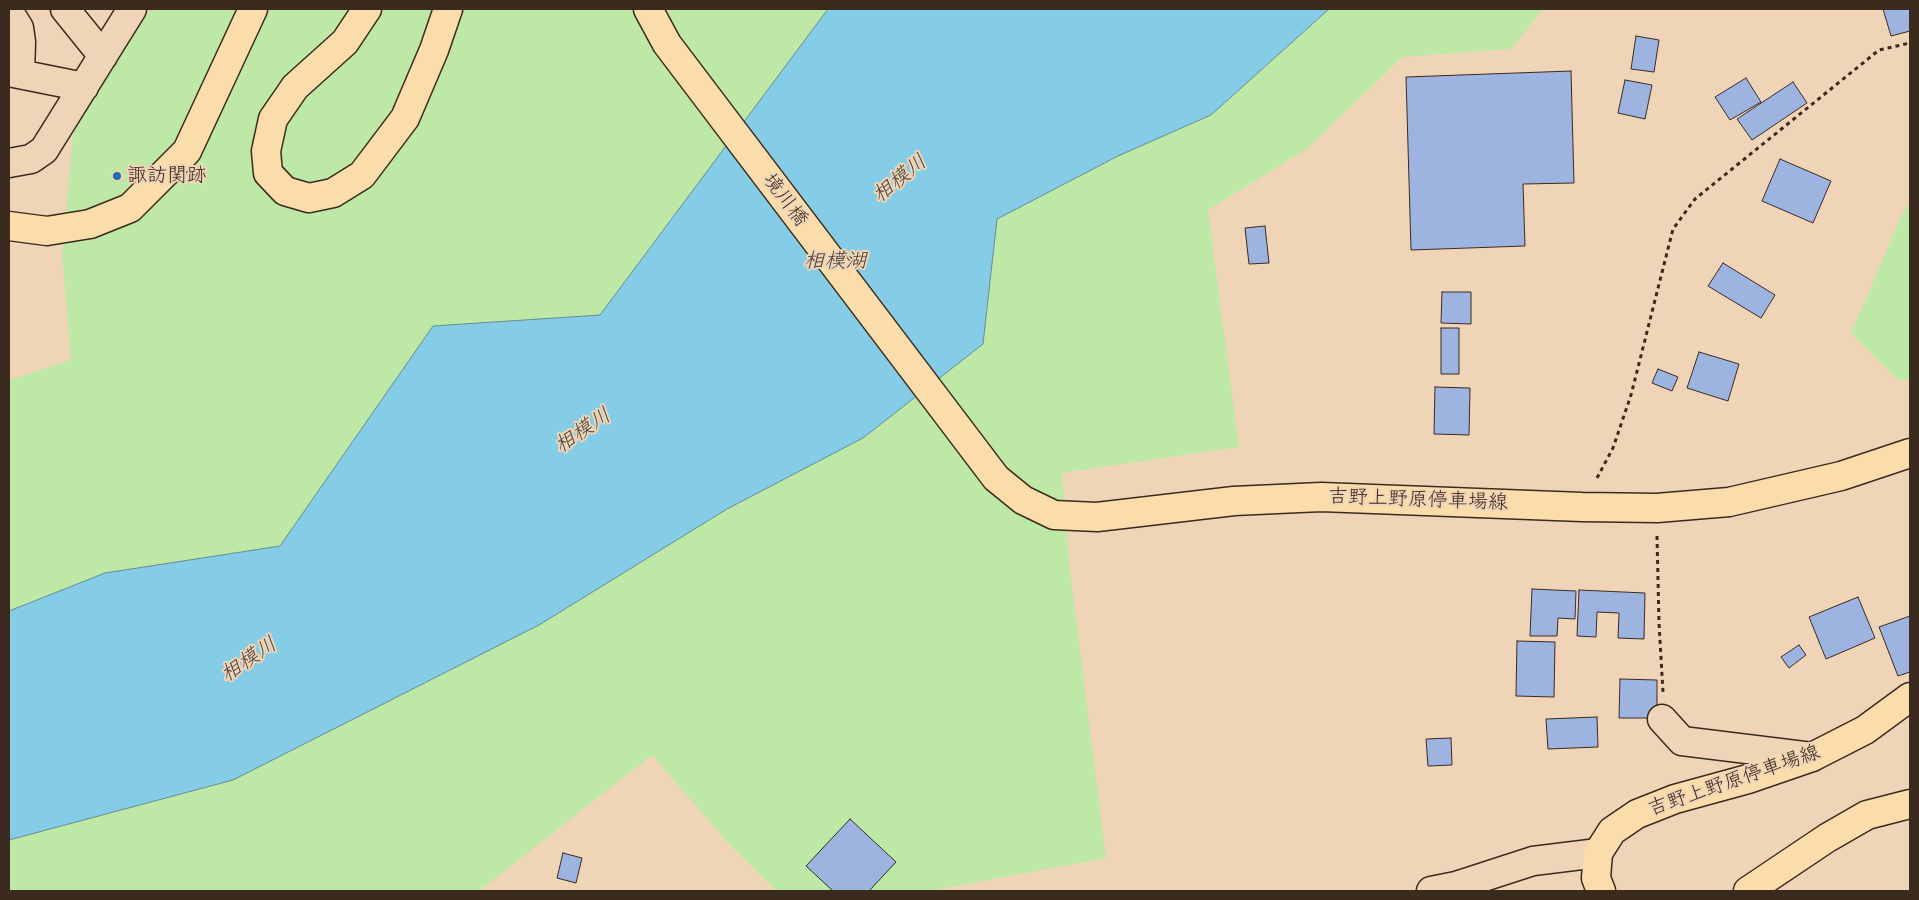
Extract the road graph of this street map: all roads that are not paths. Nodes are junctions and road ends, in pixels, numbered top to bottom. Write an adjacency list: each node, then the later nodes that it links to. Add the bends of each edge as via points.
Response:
1 (65, 9): 8 (street)
2 (132, 9): 8 (street)
3 (253, 9): 12 (main road, via 187,151 130,208 90,224 47,230)
4 (367, 9): 5 (main road, via 345,42 295,87 273,120 266,151 268,173 285,191 309,198 334,193 362,175 405,118)
5 (448, 9)
6 (648, 9): 13 (main road, 境川橋, via 667,44)
7 (9, 12): 9 (street, via 19,28 21,42)
8 (103, 56): 10 (street)
9 (14, 73): 10 (street)
10 (84, 87): 11 (street, via 44,150 31,159)
11 (9, 163)
12 (9, 226)
13 (957, 426): 14 (main road, 吉野上野原停車場線, via 996,478 1023,500 1054,515 1097,517 1224,502 1321,496 1657,508 1729,502 1841,476)
14 (1910, 453)
15 (1910, 697): 17 (main road, 吉野上野原停車場線, via 1866,730)
16 (1662, 719): 17 (street, via 1682,741)
17 (1812, 757): 19 (main road, 吉野上野原停車場線, via 1748,779 1675,798 1637,814 1612,831)
18 (1910, 804): 22 (main road, via 1868,815 1827,838)
19 (1598, 853): 20 (street, via 1533,861); 21 (main road, 吉野上野原停車場線, via 1596,878)
20 (1431, 891)
21 (1600, 891)
22 (1748, 891)

